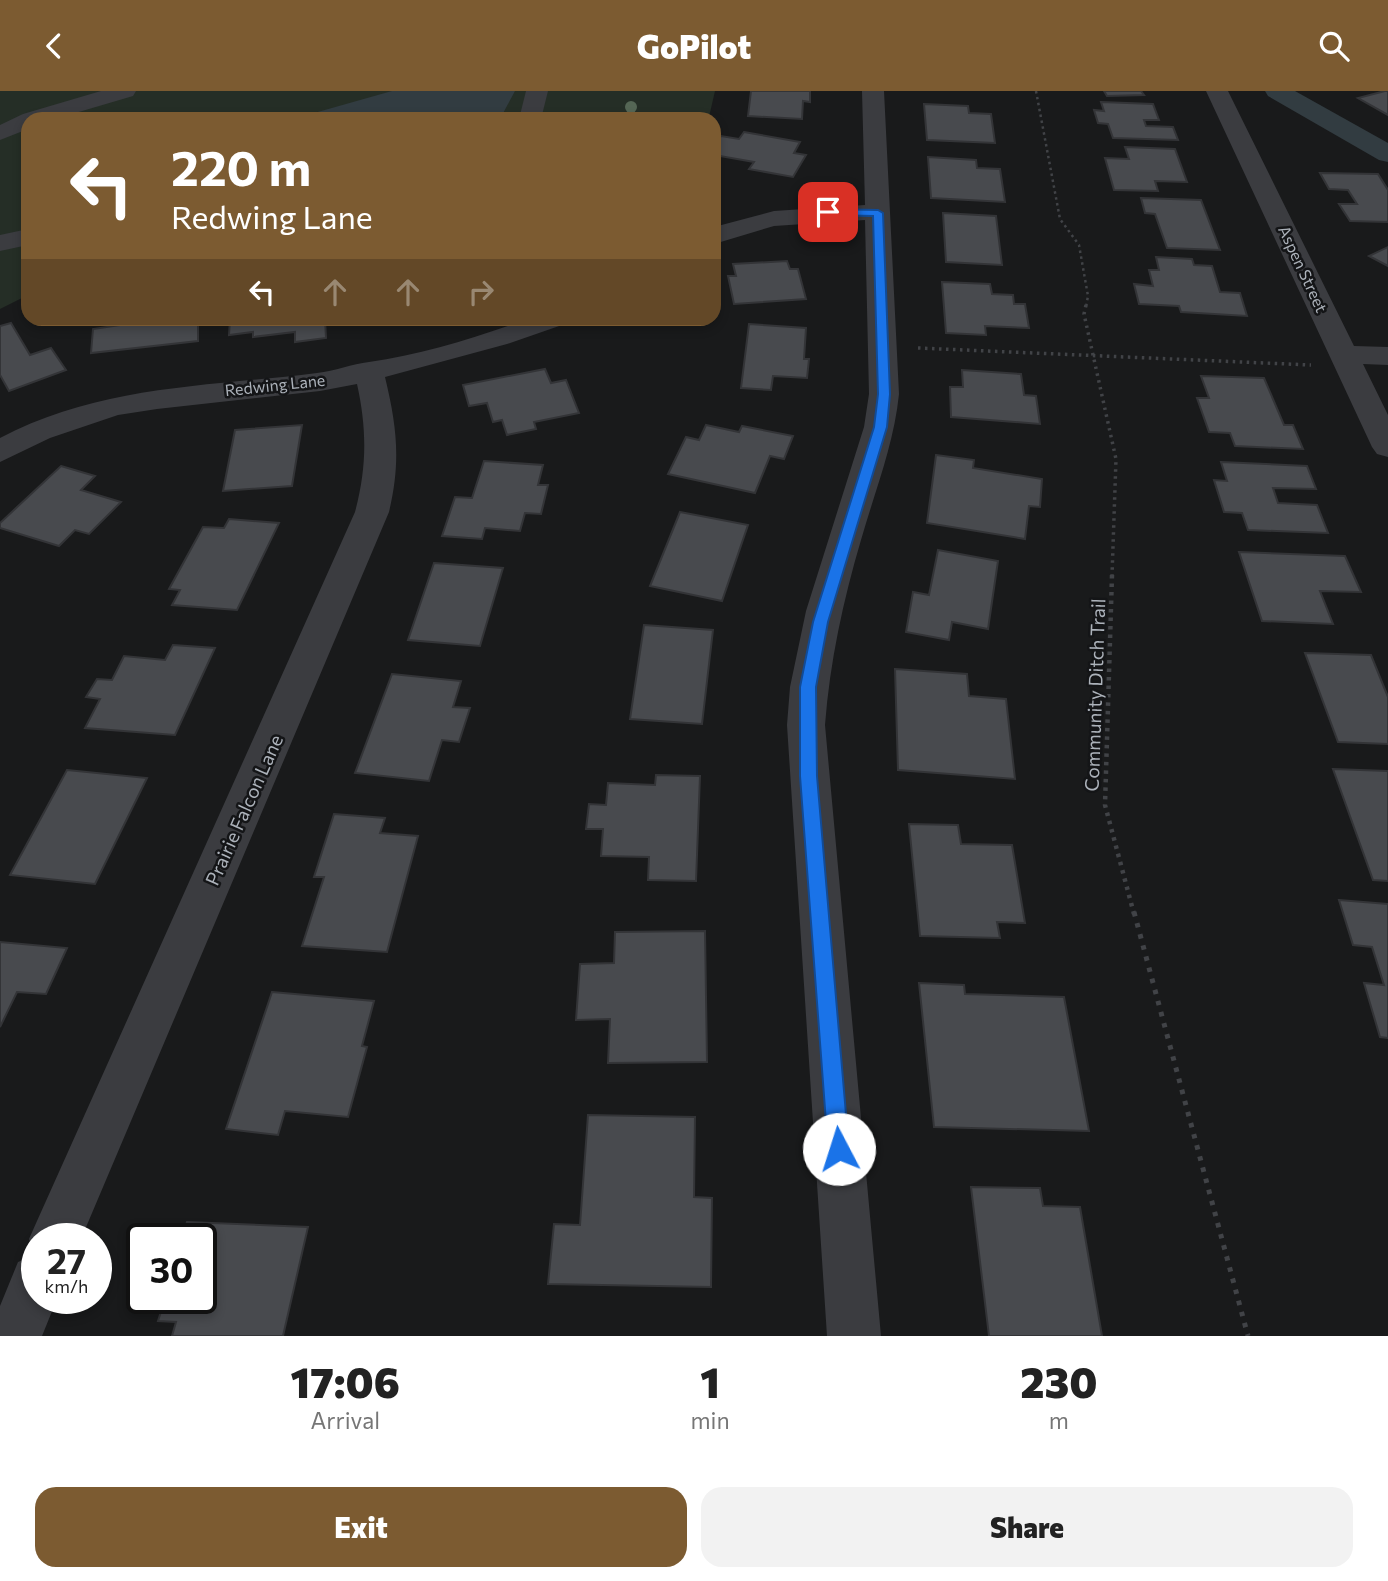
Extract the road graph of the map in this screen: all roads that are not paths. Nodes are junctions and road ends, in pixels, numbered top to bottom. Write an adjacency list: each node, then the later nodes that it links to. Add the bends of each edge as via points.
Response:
1 (125, 91): 5 (street)
2 (537, 91): 6 (street)
3 (873, 91): 9 (street)
4 (1217, 91): 15 (street, Aspen Street)
5 (56, 112)
6 (532, 112)
7 (21, 124): 8 (street)
8 (0, 133)
9 (878, 213): 10 (street, via 794,215); 22 (street, via 884,394 880,427 820,622 806,725)
10 (721, 233)
11 (21, 238): 12 (street)
12 (0, 243)
13 (532, 326): 16 (street, Redwing Lane)
14 (1388, 356): 15 (street)
15 (1347, 361): 17 (street, Aspen Street)
16 (369, 371): 18 (street, Redwing Lane, via 321,382 153,397 104,407 46,426); 19 (street, Prairie Falcon Lane, via 384,438 382,478 372,512)
17 (1388, 447)
18 (0, 450)
19 (62, 1223)
20 (24, 1314): 21 (street)
21 (15, 1336)
22 (854, 1336)

